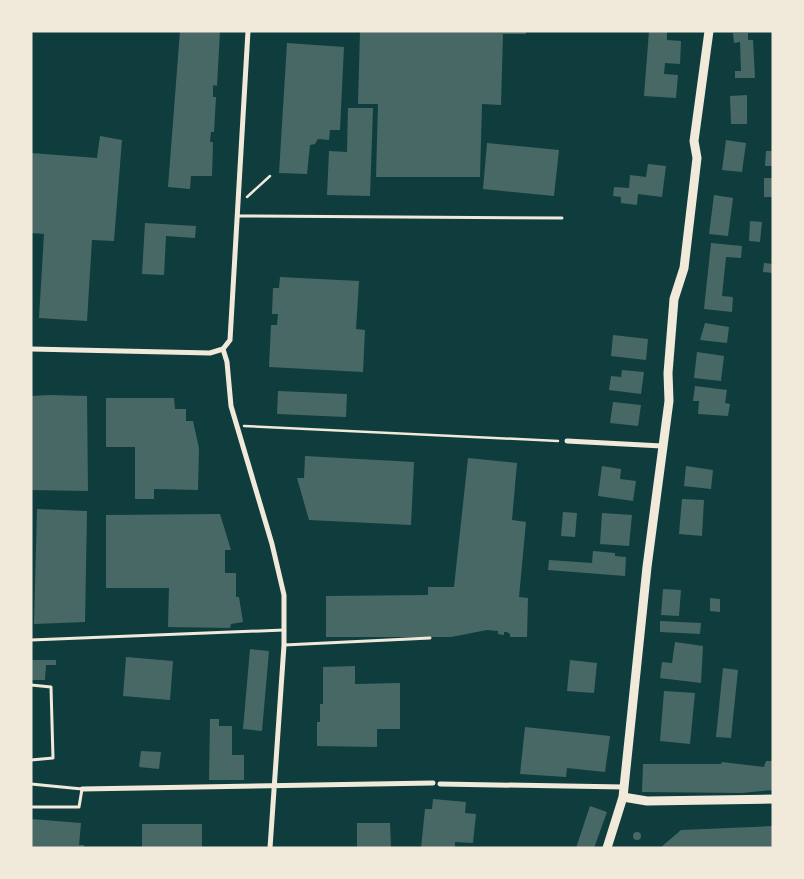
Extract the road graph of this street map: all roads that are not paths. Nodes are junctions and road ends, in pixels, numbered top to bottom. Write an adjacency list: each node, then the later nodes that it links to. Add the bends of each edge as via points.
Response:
1 (248, 31): 3 (street)
2 (709, 31): 8 (street, via 694,141 697,158 684,268 674,299 669,401)
3 (236, 216): 4 (lane); 6 (street, via 230,340)
4 (562, 218)
5 (31, 349): 6 (street, via 210,353)
6 (223, 349): 9 (street, via 236,426 279,571 284,595)
7 (567, 441): 8 (street)
8 (662, 446): 19 (street)
9 (284, 630): 11 (lane); 12 (street)
10 (430, 638): 12 (lane)
11 (31, 640)
12 (284, 645): 16 (street)
13 (31, 685): 14 (lane, via 51,687 54,758)
14 (31, 760)
15 (31, 784): 20 (lane)
16 (273, 784): 17 (street); 20 (street, via 257,787); 24 (street)
17 (433, 784)
18 (440, 784): 19 (street)
19 (624, 787): 21 (street)
20 (82, 789): 23 (lane, via 79,807)
21 (623, 797): 22 (street, via 647,801); 25 (street)
22 (773, 799)
23 (31, 807)
24 (270, 848)
25 (607, 848)

